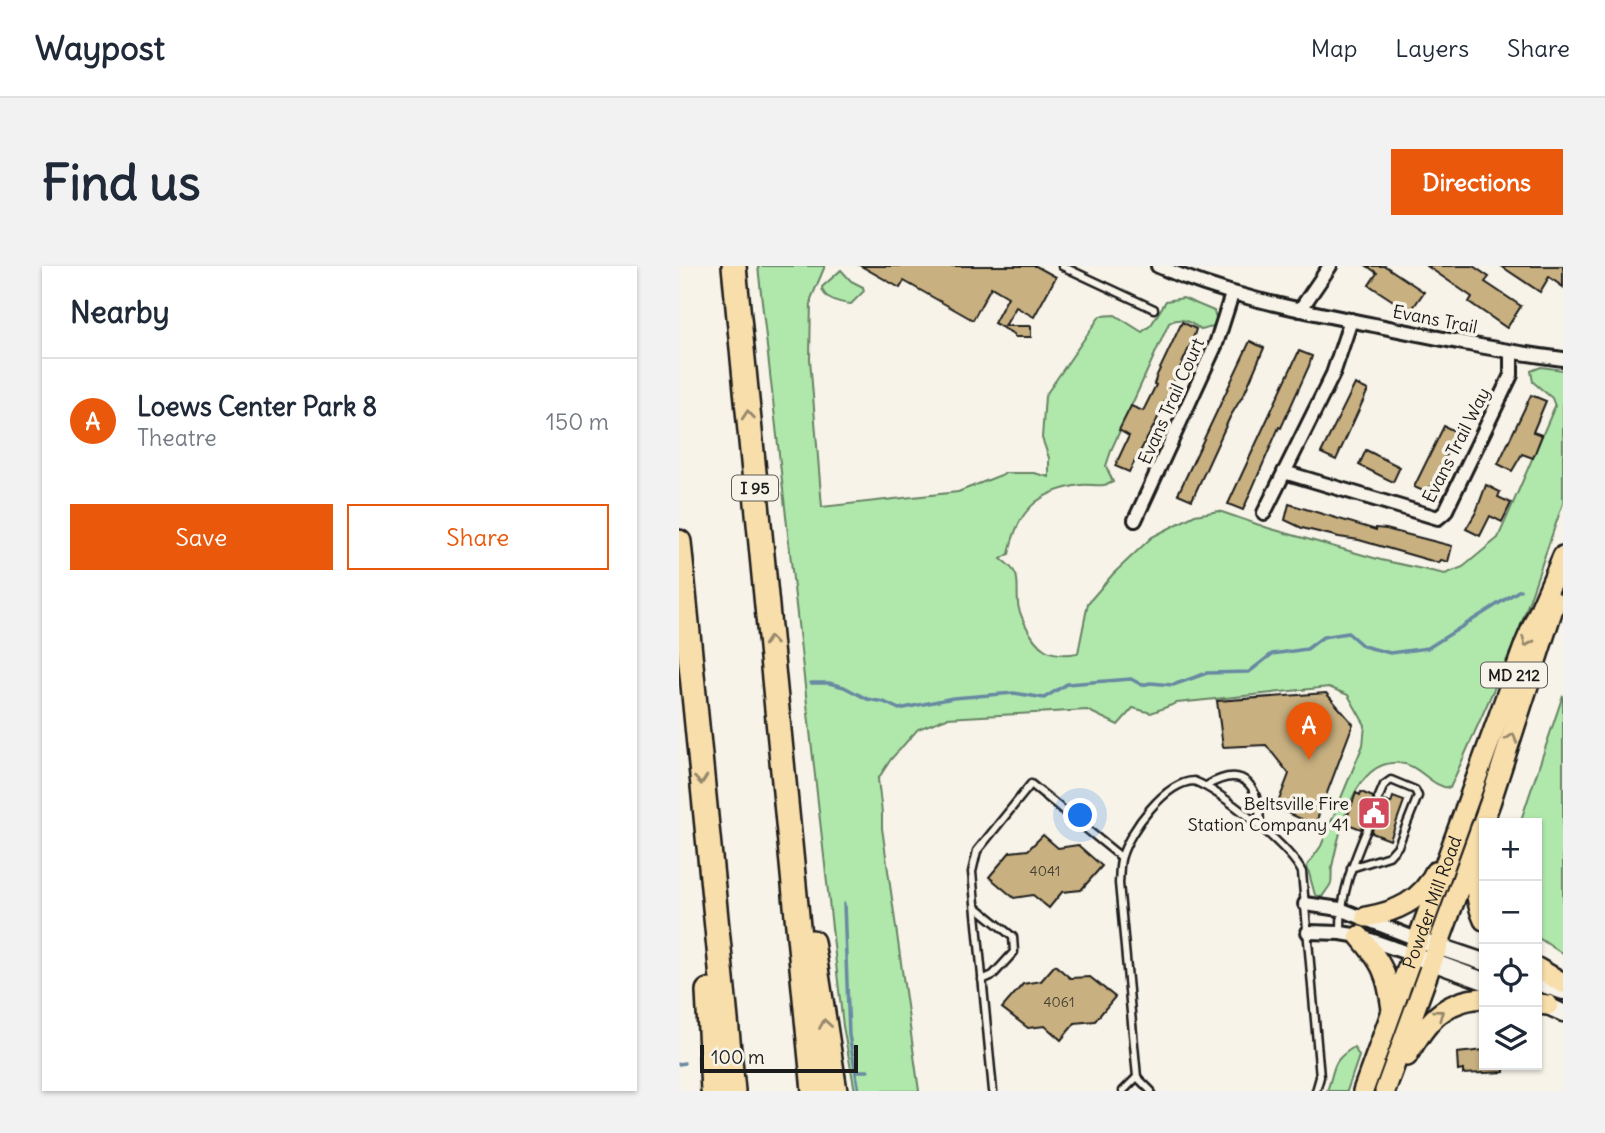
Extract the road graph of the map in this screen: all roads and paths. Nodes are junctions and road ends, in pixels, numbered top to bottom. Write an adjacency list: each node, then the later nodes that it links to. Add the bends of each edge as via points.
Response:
1 (734, 266): 17 (highway, I 95, one-way to 1)
2 (1062, 266): 6 (lane)
3 (1159, 266): 5 (street, Evans Trail)
4 (1330, 266): 7 (street)
5 (1231, 293): 7 (street, Evans Trail); 13 (street, Evans Trail Court, via 1216,344)
6 (1154, 309)
7 (1300, 310): 8 (street, Evans Trail)
8 (1351, 320): 9 (street, Evans Trail); 11 (street, via 1333,374)
9 (1511, 353): 10 (street, Evans Trail); 11 (street, Evans Trail Way, via 1511,375 1445,512 1438,518)
10 (1563, 359)
11 (1283, 472): 12 (street)
12 (1264, 513)
13 (1135, 520)
14 (679, 542): 22 (highway, one-way to 22)
15 (1563, 556): 19 (main road, Powder Mill Road / MD 212, one-way to 19, via 1525,644)
16 (1563, 574): 21 (main road, Powder Mill Road / MD 212, one-way to 16)
17 (776, 709): 50 (highway, I 95); 51 (highway, one-way to 17)
18 (1206, 786): 25 (lane); 25 (lane, via 1228,776 1245,781 1257,797); 26 (lane, via 1185,781 1172,788 1128,839)
19 (1471, 795): 33 (main road, via 1422,892 1386,914); 36 (main road, Powder Mill Road / MD 212)
20 (1378, 799): 28 (lane, via 1391,780 1415,790 1418,796 1398,846 1389,856)
21 (1490, 803): 23 (main road); 36 (main road, Powder Mill Road / MD 212)
22 (705, 813): 48 (highway); 49 (highway)
23 (1487, 818)
24 (1368, 827): 28 (lane)
25 (1260, 828): 29 (lane, via 1286,850 1302,872)
26 (1121, 857): 30 (lane, via 1031,784 977,851 972,872); 46 (lane, via 1119,883)
27 (1479, 864): 31 (main road)
28 (1351, 868): 32 (lane)
29 (1305, 905): 32 (street); 34 (lane)
30 (976, 906): 40 (lane); 40 (lane, via 1013,937 1014,952)
31 (1479, 908)
32 (1340, 909): 33 (street); 35 (lane)
33 (1366, 917): 36 (street)
34 (1308, 932): 35 (street); 55 (lane, via 1319,1077)
35 (1350, 934): 36 (street); 45 (main road, via 1376,955 1388,978)
36 (1425, 951): 37 (street); 39 (street); 45 (main road, Powder Mill Road / MD 212); 47 (main road, Powder Mill Road / MD 212)
37 (1479, 961)
38 (1542, 971): 41 (main road)
39 (1479, 978)
40 (982, 981): 52 (lane)
41 (1563, 983)
42 (1542, 984): 43 (street)
43 (1563, 991)
44 (1479, 999): 47 (main road, one-way to 44, via 1429,1021 1450,1006)
45 (1392, 1011): 56 (main road, Powder Mill Road / MD 212)
46 (1137, 1077): 53 (lane); 54 (lane)
47 (1385, 1090)
48 (713, 1091)
49 (733, 1091)
50 (814, 1091)
51 (835, 1091)
52 (993, 1091)
53 (1123, 1091)
54 (1151, 1091)
55 (1316, 1091)
56 (1363, 1091)

